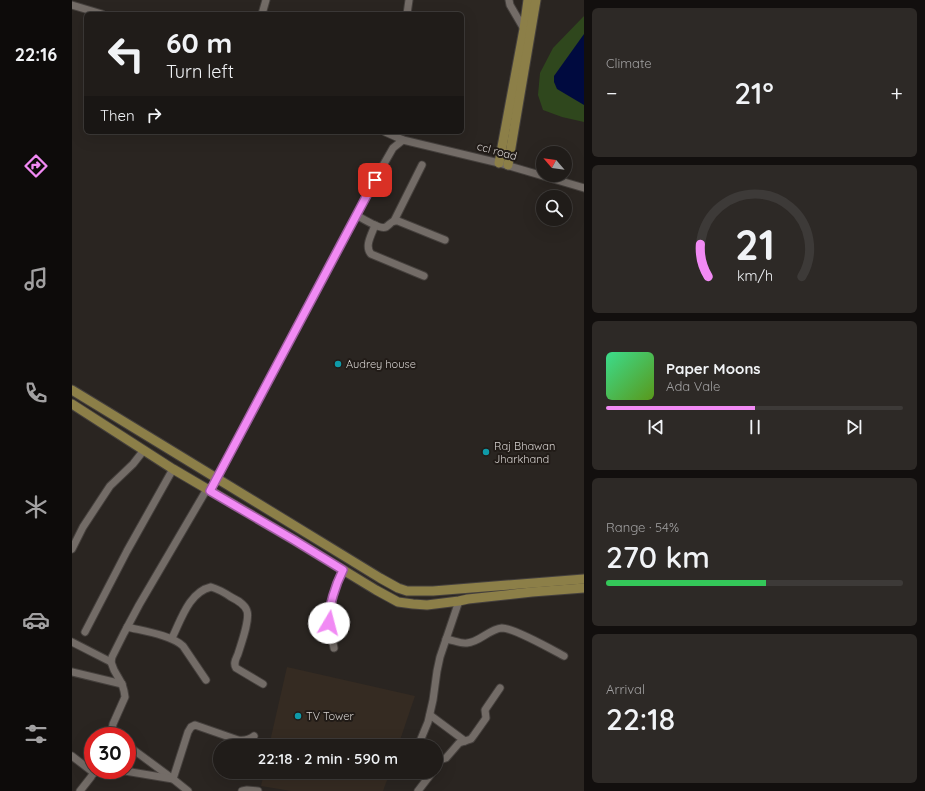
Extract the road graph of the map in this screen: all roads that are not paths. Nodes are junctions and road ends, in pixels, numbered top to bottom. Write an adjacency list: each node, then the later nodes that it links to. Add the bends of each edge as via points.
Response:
1 (266, 0): 8 (street)
2 (409, 0): 9 (street)
3 (508, 0): 10 (street)
4 (528, 0): 10 (main road)
5 (536, 0): 12 (main road)
6 (72, 5): 7 (street)
7 (95, 12)
8 (263, 12)
9 (407, 12)
10 (524, 29): 12 (main road)
11 (399, 136): 12 (street, ccl road); 15 (street)
12 (503, 164): 14 (street, ccl road)
13 (422, 165): 16 (street)
14 (584, 188)
15 (356, 215): 17 (street); 24 (street)
16 (394, 221): 17 (street, via 384,228); 18 (street)
17 (375, 225): 19 (street, via 368,251)
18 (445, 240)
19 (424, 276)
20 (72, 390): 24 (main road)
21 (72, 404): 22 (main road)
22 (144, 450): 23 (main road); 26 (street, via 110,486 83,527)
23 (173, 469): 25 (main road); 33 (street)
24 (216, 478): 25 (street); 29 (main road, via 380,578 407,591)
25 (209, 490): 27 (main road); 32 (street)
26 (72, 550)
27 (343, 570): 31 (main road, via 398,602 427,604); 37 (street, via 336,585 328,619)
28 (584, 579): 29 (main road)
29 (574, 580): 30 (street)
30 (584, 588): 31 (main road, via 524,592)
31 (458, 601): 35 (street)
32 (127, 627): 34 (street); 39 (street)
33 (85, 632)
34 (172, 638): 41 (street, via 183,646); 43 (street, via 195,596 211,587 223,592 242,604 248,613 243,640 234,665)
35 (446, 639): 38 (street, via 469,643 503,628); 45 (street, via 437,670)
36 (72, 642): 39 (street)
37 (334, 648)
38 (564, 656)
39 (111, 662): 42 (street)
40 (72, 672): 42 (street)
41 (206, 680)
42 (122, 684): 46 (street, via 125,697)
43 (263, 684)
44 (500, 688): 49 (street, via 486,707 485,721 471,739)
45 (430, 715): 48 (street); 49 (street)
46 (113, 727)
47 (254, 736): 56 (street, via 244,741 202,727 191,727)
48 (421, 739)
49 (465, 741): 52 (street, via 459,743)
50 (136, 751): 56 (street)
51 (72, 756): 53 (street)
52 (443, 759)
53 (84, 764)
54 (136, 773): 56 (street)
55 (89, 779): 58 (street)
56 (173, 779): 59 (street)
57 (427, 779): 62 (street)
58 (80, 791)
59 (188, 791)
60 (242, 791): 61 (street)
61 (258, 791)
62 (418, 791)

